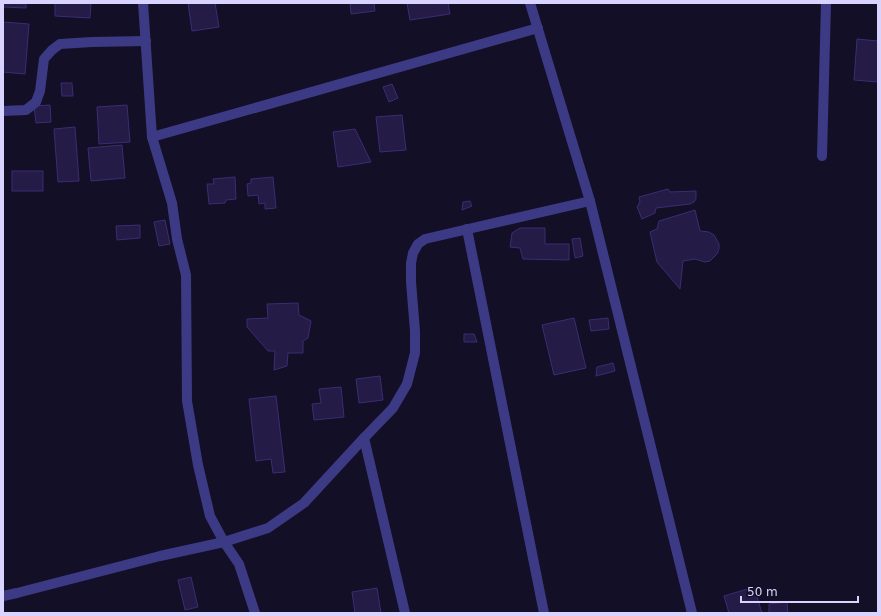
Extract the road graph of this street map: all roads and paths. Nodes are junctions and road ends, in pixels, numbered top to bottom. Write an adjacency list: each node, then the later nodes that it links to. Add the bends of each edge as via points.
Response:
1 (143, 3): 5 (street)
2 (530, 3): 4 (street)
3 (826, 3): 8 (street)
4 (538, 28): 7 (street); 9 (street)
5 (146, 41): 6 (street, via 60,44 44,59 36,102 26,110); 7 (street)
6 (3, 111)
7 (152, 137): 12 (street, via 172,203 186,275 187,401 198,465 210,516)
8 (822, 156)
9 (590, 201): 10 (street); 17 (street)
10 (467, 229): 11 (street, via 425,239 415,249 411,276 415,353 407,384 393,408); 16 (street)
11 (364, 438): 12 (street, via 304,504 268,528); 15 (street)
12 (224, 542): 13 (street); 14 (street, via 239,564)
13 (3, 596)
14 (255, 613)
15 (405, 613)
16 (544, 613)
17 (692, 613)

